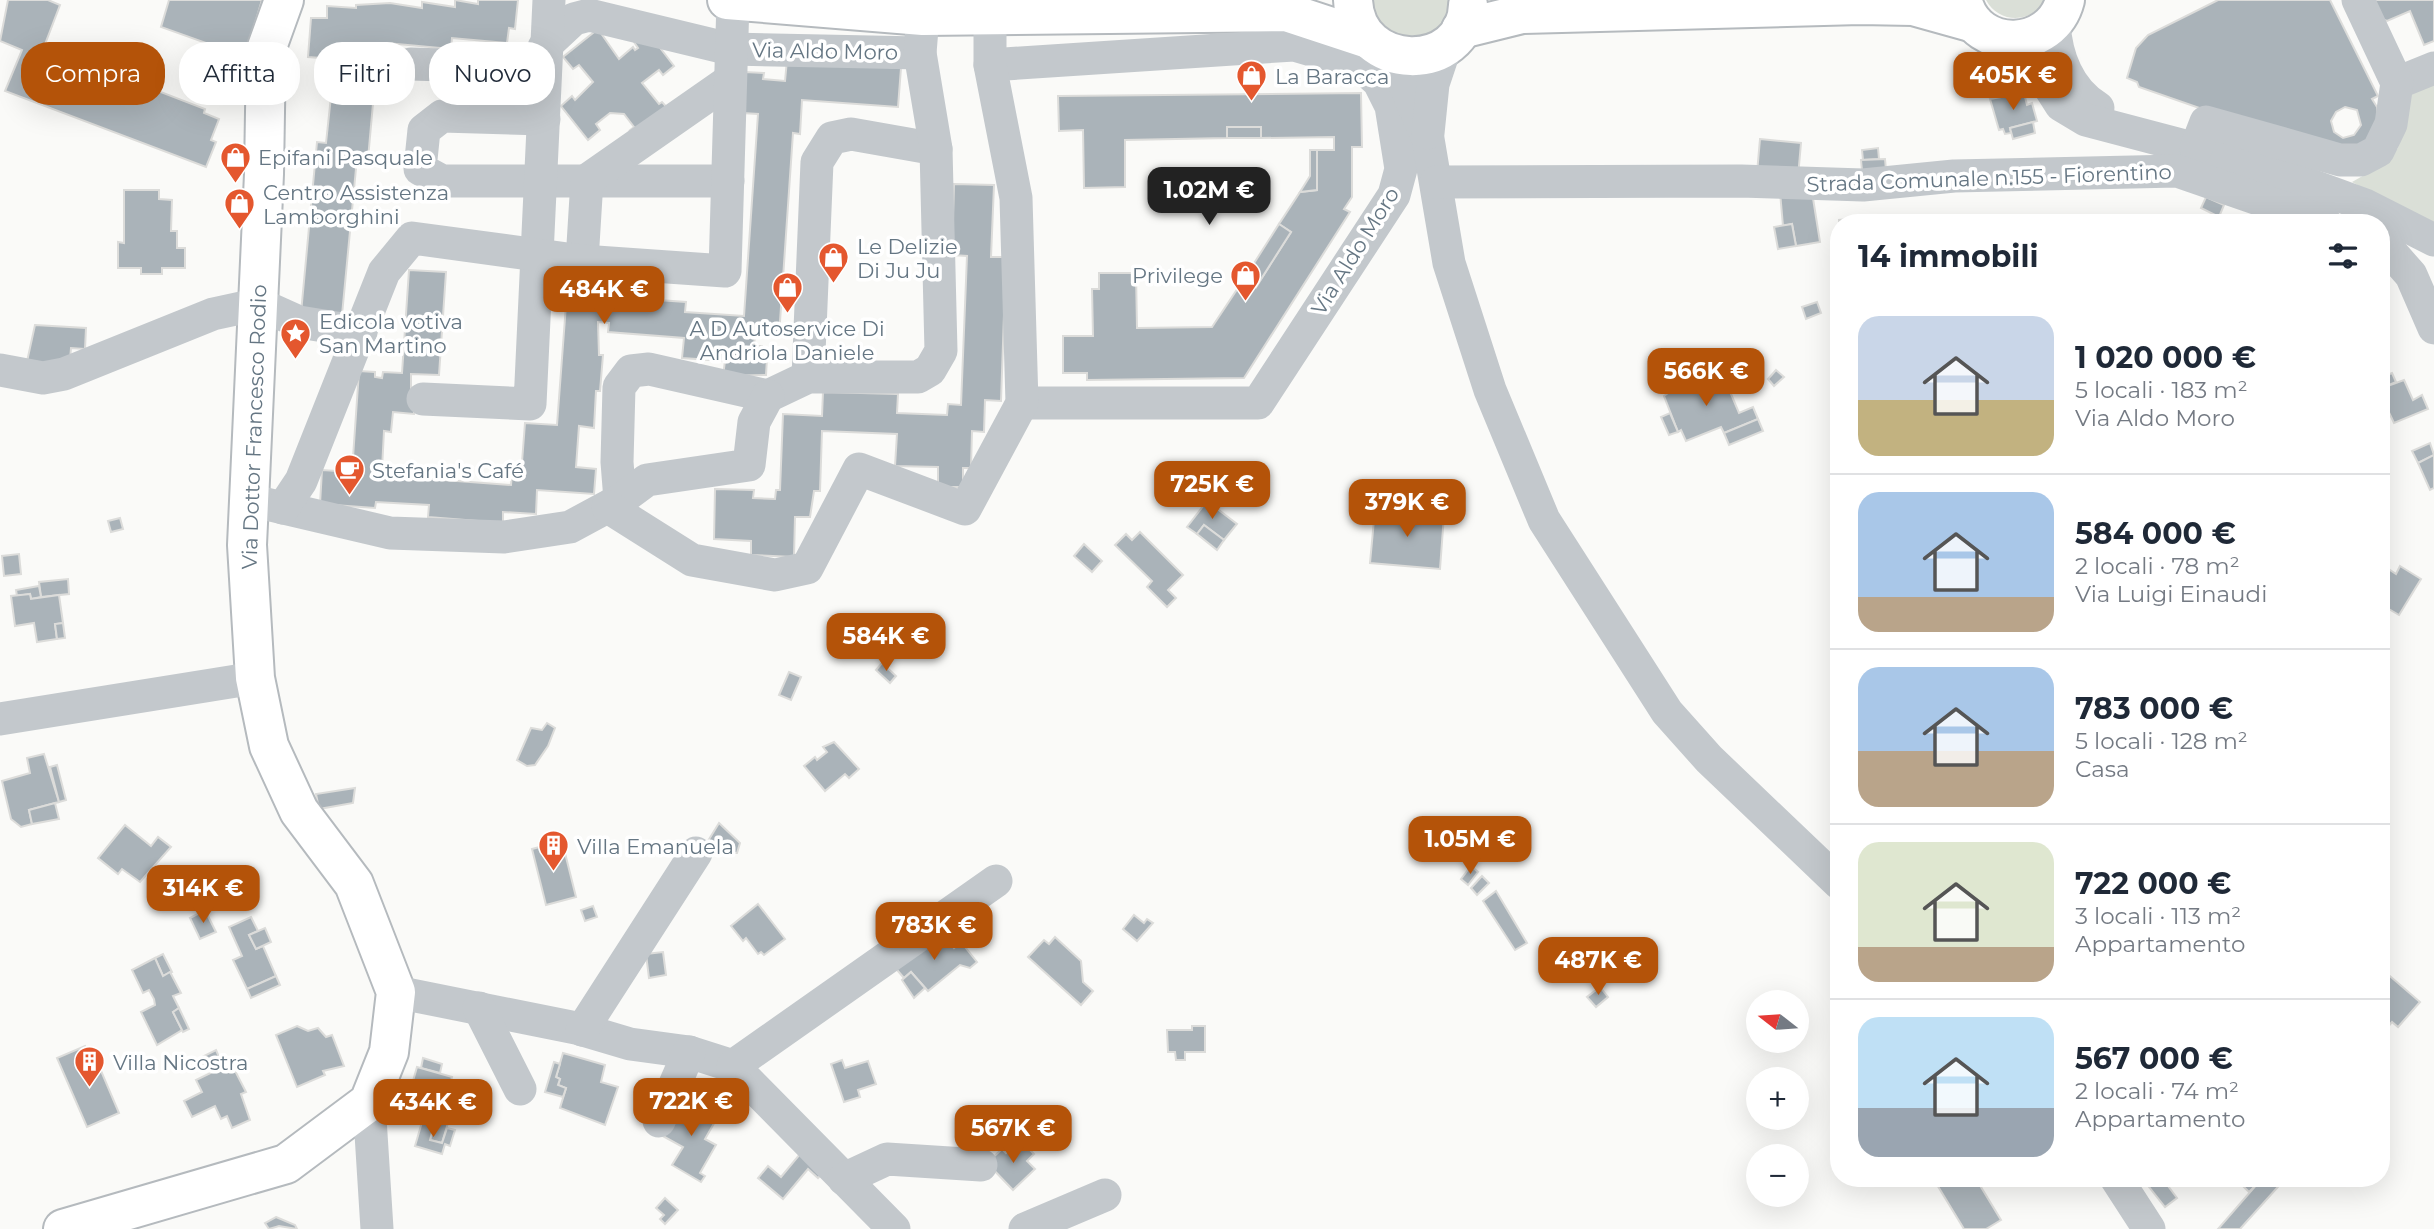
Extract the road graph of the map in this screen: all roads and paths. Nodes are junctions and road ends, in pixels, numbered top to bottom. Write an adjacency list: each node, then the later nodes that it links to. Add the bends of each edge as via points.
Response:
1 (284, 0): 14 (main road, Via Dottor Francesco Rodio)
2 (306, 0): 15 (main road, Via Dottor Francesco Rodio)
3 (549, 0): 16 (street)
4 (727, 0): 7 (main road, Via Aldo Moro)
5 (1353, 0): 18 (main road, via 1359,26)
6 (2358, 0): 24 (street)
7 (733, 1): 10 (main road, Via Aldo Moro); 21 (street)
8 (2069, 8): 12 (main road, Via Aldo Moro, via 2040,34 2023,40 2005,41); 28 (street, via 2056,51 2082,98)
9 (1214, 13): 11 (main road, Via Aldo Moro); 18 (main road, Via Aldo Moro, via 1286,12); 19 (street)
10 (923, 16): 11 (main road, Via Aldo Moro); 20 (street)
11 (990, 16): 22 (street)
12 (1975, 19): 13 (main road, Via Aldo Moro, via 1913,6 1860,5 1519,15); 28 (street, via 2029,55 2061,105 2086,120)
13 (1459, 25): 18 (main road, Via Aldo Moro, via 1430,54 1410,58); 29 (street, via 1433,84)
14 (268, 42)
15 (283, 42)
16 (545, 42)
17 (555, 44): 21 (street, Via Aldo Moro, via 574,19 589,15)
18 (1380, 47): 29 (street)
19 (1205, 52): 22 (street, Via Aldo Moro); 50 (street, Via Aldo Moro, via 1294,45 1359,64 1379,82 1391,106 1401,169 1394,195 1258,403)
20 (920, 53): 21 (street, Via Aldo Moro); 31 (street)
21 (729, 65): 33 (street); 34 (street)
22 (990, 65): 50 (street, via 1016,198)
23 (2434, 68): 24 (street)
24 (2397, 83): 30 (street, via 2391,124 2378,151 2361,160 2321,156 2206,122)
25 (265, 105): 43 (main road, Via Dottor Francesco Rodio)
26 (544, 105): 27 (street)
27 (544, 119): 32 (street); 32 (street, via 442,116 424,130 420,169 442,181)
28 (2136, 131): 30 (street)
29 (1428, 139): 35 (street)
30 (2196, 148): 37 (street, via 2253,164)
31 (936, 149): 47 (street, via 941,351 930,370 918,377); 47 (street, via 851,134 832,138 817,162)
32 (540, 180): 33 (street); 41 (street)
33 (587, 180): 34 (street); 42 (street)
34 (728, 181): 42 (street, via 725,271)
35 (1436, 182): 36 (street, Strada Comunale n.155 - Fiorentino, via 1863,185 1954,176 2178,171); 56 (street, via 1449,263 1490,390 1544,520 1667,712 1709,759)
36 (2302, 214)
37 (2383, 214)
38 (2390, 218): 39 (street)
39 (2434, 240)
40 (2390, 251): 44 (street, via 2410,275)
41 (538, 254): 42 (street); 45 (street, via 412,238 384,272); 49 (street, via 530,404)
42 (582, 261)
43 (259, 304): 45 (street, via 299,322); 46 (street, via 213,314 64,374 43,377); 52 (main road, Via Dottor Francesco Rodio)
44 (2434, 328)
45 (361, 332): 52 (street, via 301,481)
46 (0, 370)
47 (808, 377): 48 (street)
48 (768, 396): 51 (street, via 754,422 749,465 647,480); 51 (street, via 649,369 631,371 619,387)
49 (423, 399)
50 (1022, 403): 51 (street, via 965,509 859,469 807,568 775,575 692,560)
51 (614, 503): 52 (street, via 570,527 504,537 390,533)
52 (267, 504): 53 (main road, Via Dottor Francesco Rodio, via 247,545)
53 (255, 678): 54 (street); 58 (main road, Via Dottor Francesco Rodio, via 269,746 299,811 354,884)
54 (0, 719)
55 (696, 853): 61 (street)
56 (1830, 874)
57 (996, 881): 63 (street)
58 (396, 992): 59 (street); 65 (main road, Via Dottor Francesco Rodio, via 389,1052)
59 (479, 1008): 61 (street); 64 (street)
60 (813, 1028): 63 (street)
61 (582, 1030): 62 (street, via 630,1044)
62 (689, 1052): 63 (street); 66 (street)
63 (740, 1073): 68 (street)
64 (520, 1090)
65 (369, 1102): 71 (main road, via 286,1164); 72 (street)
66 (659, 1121)
67 (981, 1165): 68 (street, via 887,1159)
68 (833, 1178): 73 (street)
69 (2122, 1187): 75 (street)
70 (1105, 1195): 74 (street)
71 (63, 1229)
72 (377, 1229)
73 (894, 1229)
74 (1025, 1229)
75 (2149, 1229)

